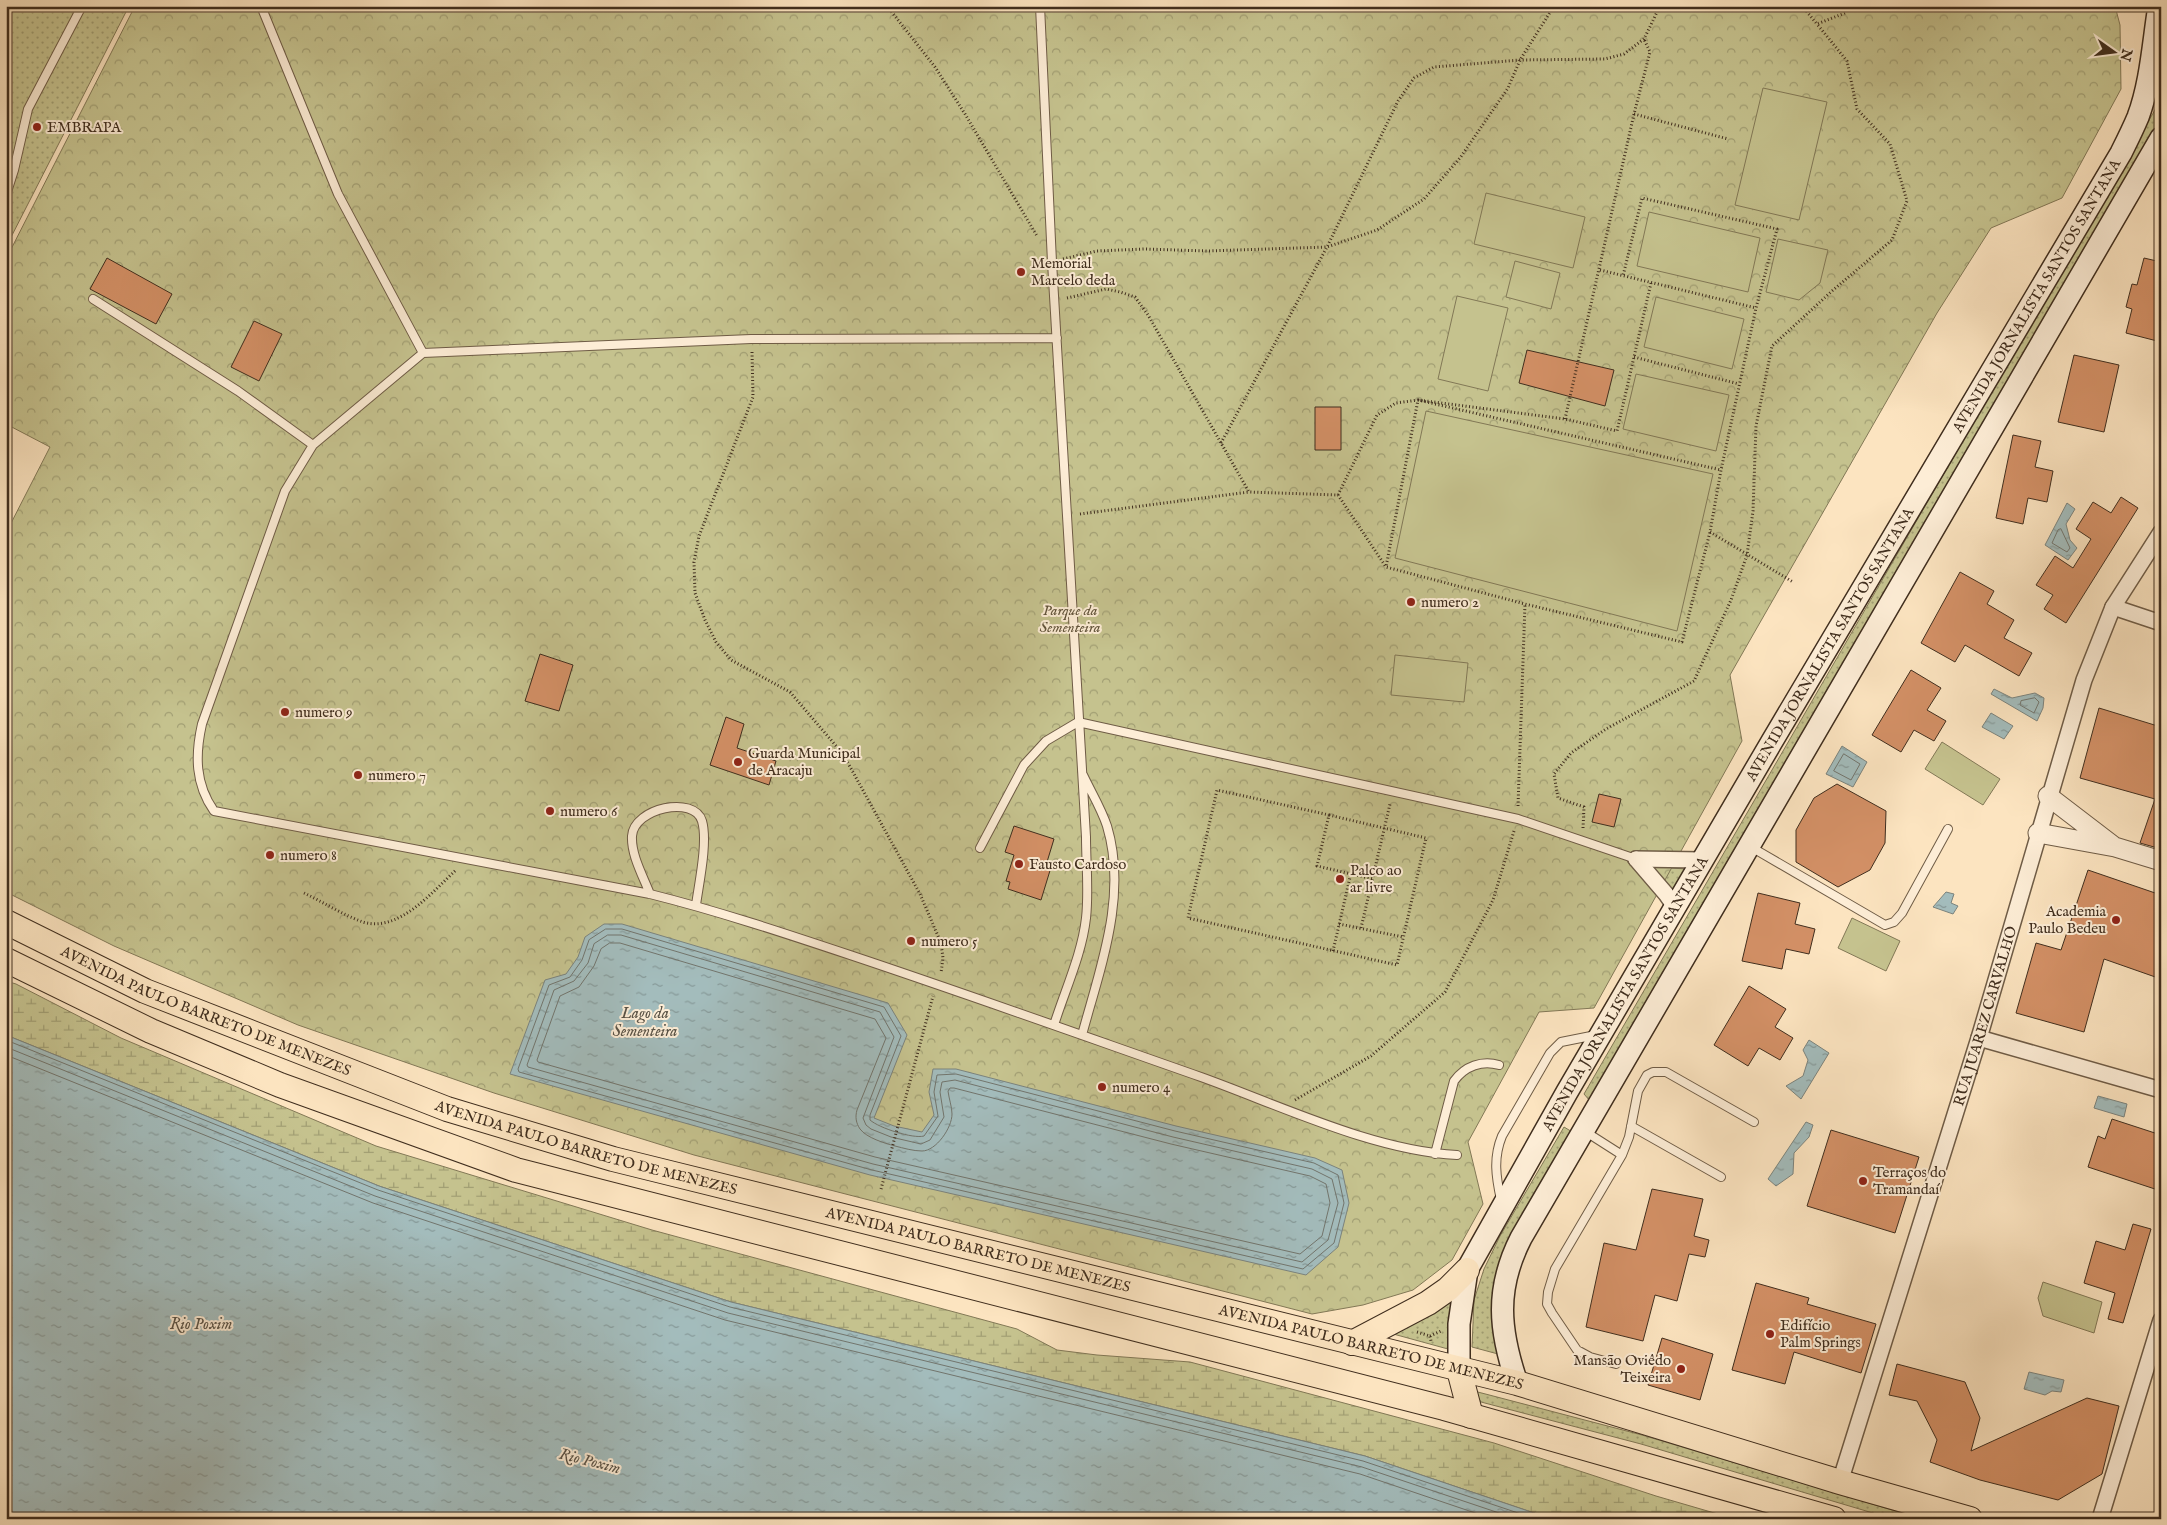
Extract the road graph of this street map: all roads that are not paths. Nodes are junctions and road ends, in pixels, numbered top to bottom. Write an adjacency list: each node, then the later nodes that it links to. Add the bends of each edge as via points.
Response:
1 (82, 6): 6 (lane, via 28,109)
2 (261, 6): 9 (lane, via 338,194)
3 (1040, 6): 8 (lane)
4 (2159, 6): 23 (main road, AVENIDA JORNALISTA SANTOS SANTANA, via 2145,90 2138,116 2121,152)
5 (2161, 138): 19 (main road, AVENIDA JORNALISTA SANTOS SANTANA)
6 (6, 195)
7 (93, 299): 10 (lane, via 238,391)
8 (1057, 338): 9 (lane, via 751,339); 14 (lane)
9 (422, 353): 10 (lane)
10 (313, 445): 25 (lane, via 285,491 202,724 197,749 199,779 205,799 214,811)
11 (2161, 532): 12 (street, RUA JUAREZ CARVALHO)
12 (2113, 607): 13 (street); 16 (street, RUA JUAREZ CARVALHO, via 2084,680)
13 (2161, 623)
14 (1078, 722): 15 (lane); 21 (lane, via 1046,741 1024,764); 22 (lane, via 1518,819)
15 (1081, 772): 30 (lane, via 1086,837 1086,916 1082,941); 32 (lane, via 1108,828 1115,891 1110,927)
16 (2048, 796): 18 (street, RUA JUAREZ CARVALHO); 20 (street)
17 (1948, 829): 19 (lane, via 1902,913 1894,922 1885,925)
18 (2038, 833): 20 (street); 33 (street, RUA JUAREZ CARVALHO)
19 (1749, 846): 39 (main road, AVENIDA JORNALISTA SANTOS SANTANA)
20 (2115, 847): 24 (street)
21 (980, 848)
22 (1636, 859): 23 (street); 27 (street)
23 (1702, 860): 27 (main road, AVENIDA JORNALISTA SANTOS SANTANA)
24 (2161, 860)
25 (650, 894): 26 (lane); 26 (lane, via 632,846 632,833 638,821 652,811 664,808 690,810 698,814 702,826 703,858)
26 (696, 905): 30 (lane)
27 (1675, 907): 31 (main road, AVENIDA JORNALISTA SANTOS SANTANA)
28 (6, 922): 47 (main road, AVENIDA PAULO BARRETO DE MENEZES, via 145,991 447,1109 613,1159)
29 (6, 960): 51 (main road, via 151,1031 280,1085 516,1170)
30 (1054, 1025): 32 (lane)
31 (1601, 1034): 36 (main road, AVENIDA JORNALISTA SANTOS SANTANA); 44 (lane, via 1561,1042 1554,1047 1507,1127 1496,1150 1495,1164)
32 (1082, 1035): 40 (lane, via 1357,1135)
33 (1979, 1038): 35 (street); 52 (street, RUA JUAREZ CARVALHO)
34 (1499, 1065): 40 (lane, via 1480,1063 1459,1074 1454,1081)
35 (2161, 1090)
36 (1567, 1092): 39 (main road, via 1565,1119); 44 (main road, AVENIDA JORNALISTA SANTOS SANTANA)
37 (1754, 1122): 38 (lane, via 1666,1072 1653,1072 1647,1075 1638,1091)
38 (1630, 1126): 42 (lane); 43 (lane)
39 (1584, 1131): 42 (lane); 50 (main road, AVENIDA JORNALISTA SANTOS SANTANA, via 1521,1238 1506,1275 1501,1314 1506,1352)
40 (1435, 1154): 41 (lane)
41 (1457, 1155)
42 (1622, 1155): 48 (lane, via 1555,1269 1547,1304 1577,1350)
43 (1722, 1177)
44 (1503, 1207): 45 (main road, AVENIDA JORNALISTA SANTOS SANTANA)
45 (1468, 1270): 47 (main road, via 1428,1304); 49 (main road, AVENIDA JORNALISTA SANTOS SANTANA, via 1459,1324)
46 (2161, 1320): 55 (street)
47 (1352, 1343): 49 (main road, AVENIDA PAULO BARRETO DE MENEZES)
48 (1616, 1364)
49 (1459, 1370): 50 (main road, AVENIDA PAULO BARRETO DE MENEZES); 51 (main road)
50 (1517, 1383): 52 (main road, AVENIDA PAULO BARRETO DE MENEZES)
51 (1471, 1416): 53 (main road)
52 (1840, 1482): 54 (main road, AVENIDA PAULO BARRETO DE MENEZES)
53 (1834, 1519)
54 (1970, 1519)
55 (2100, 1519)

